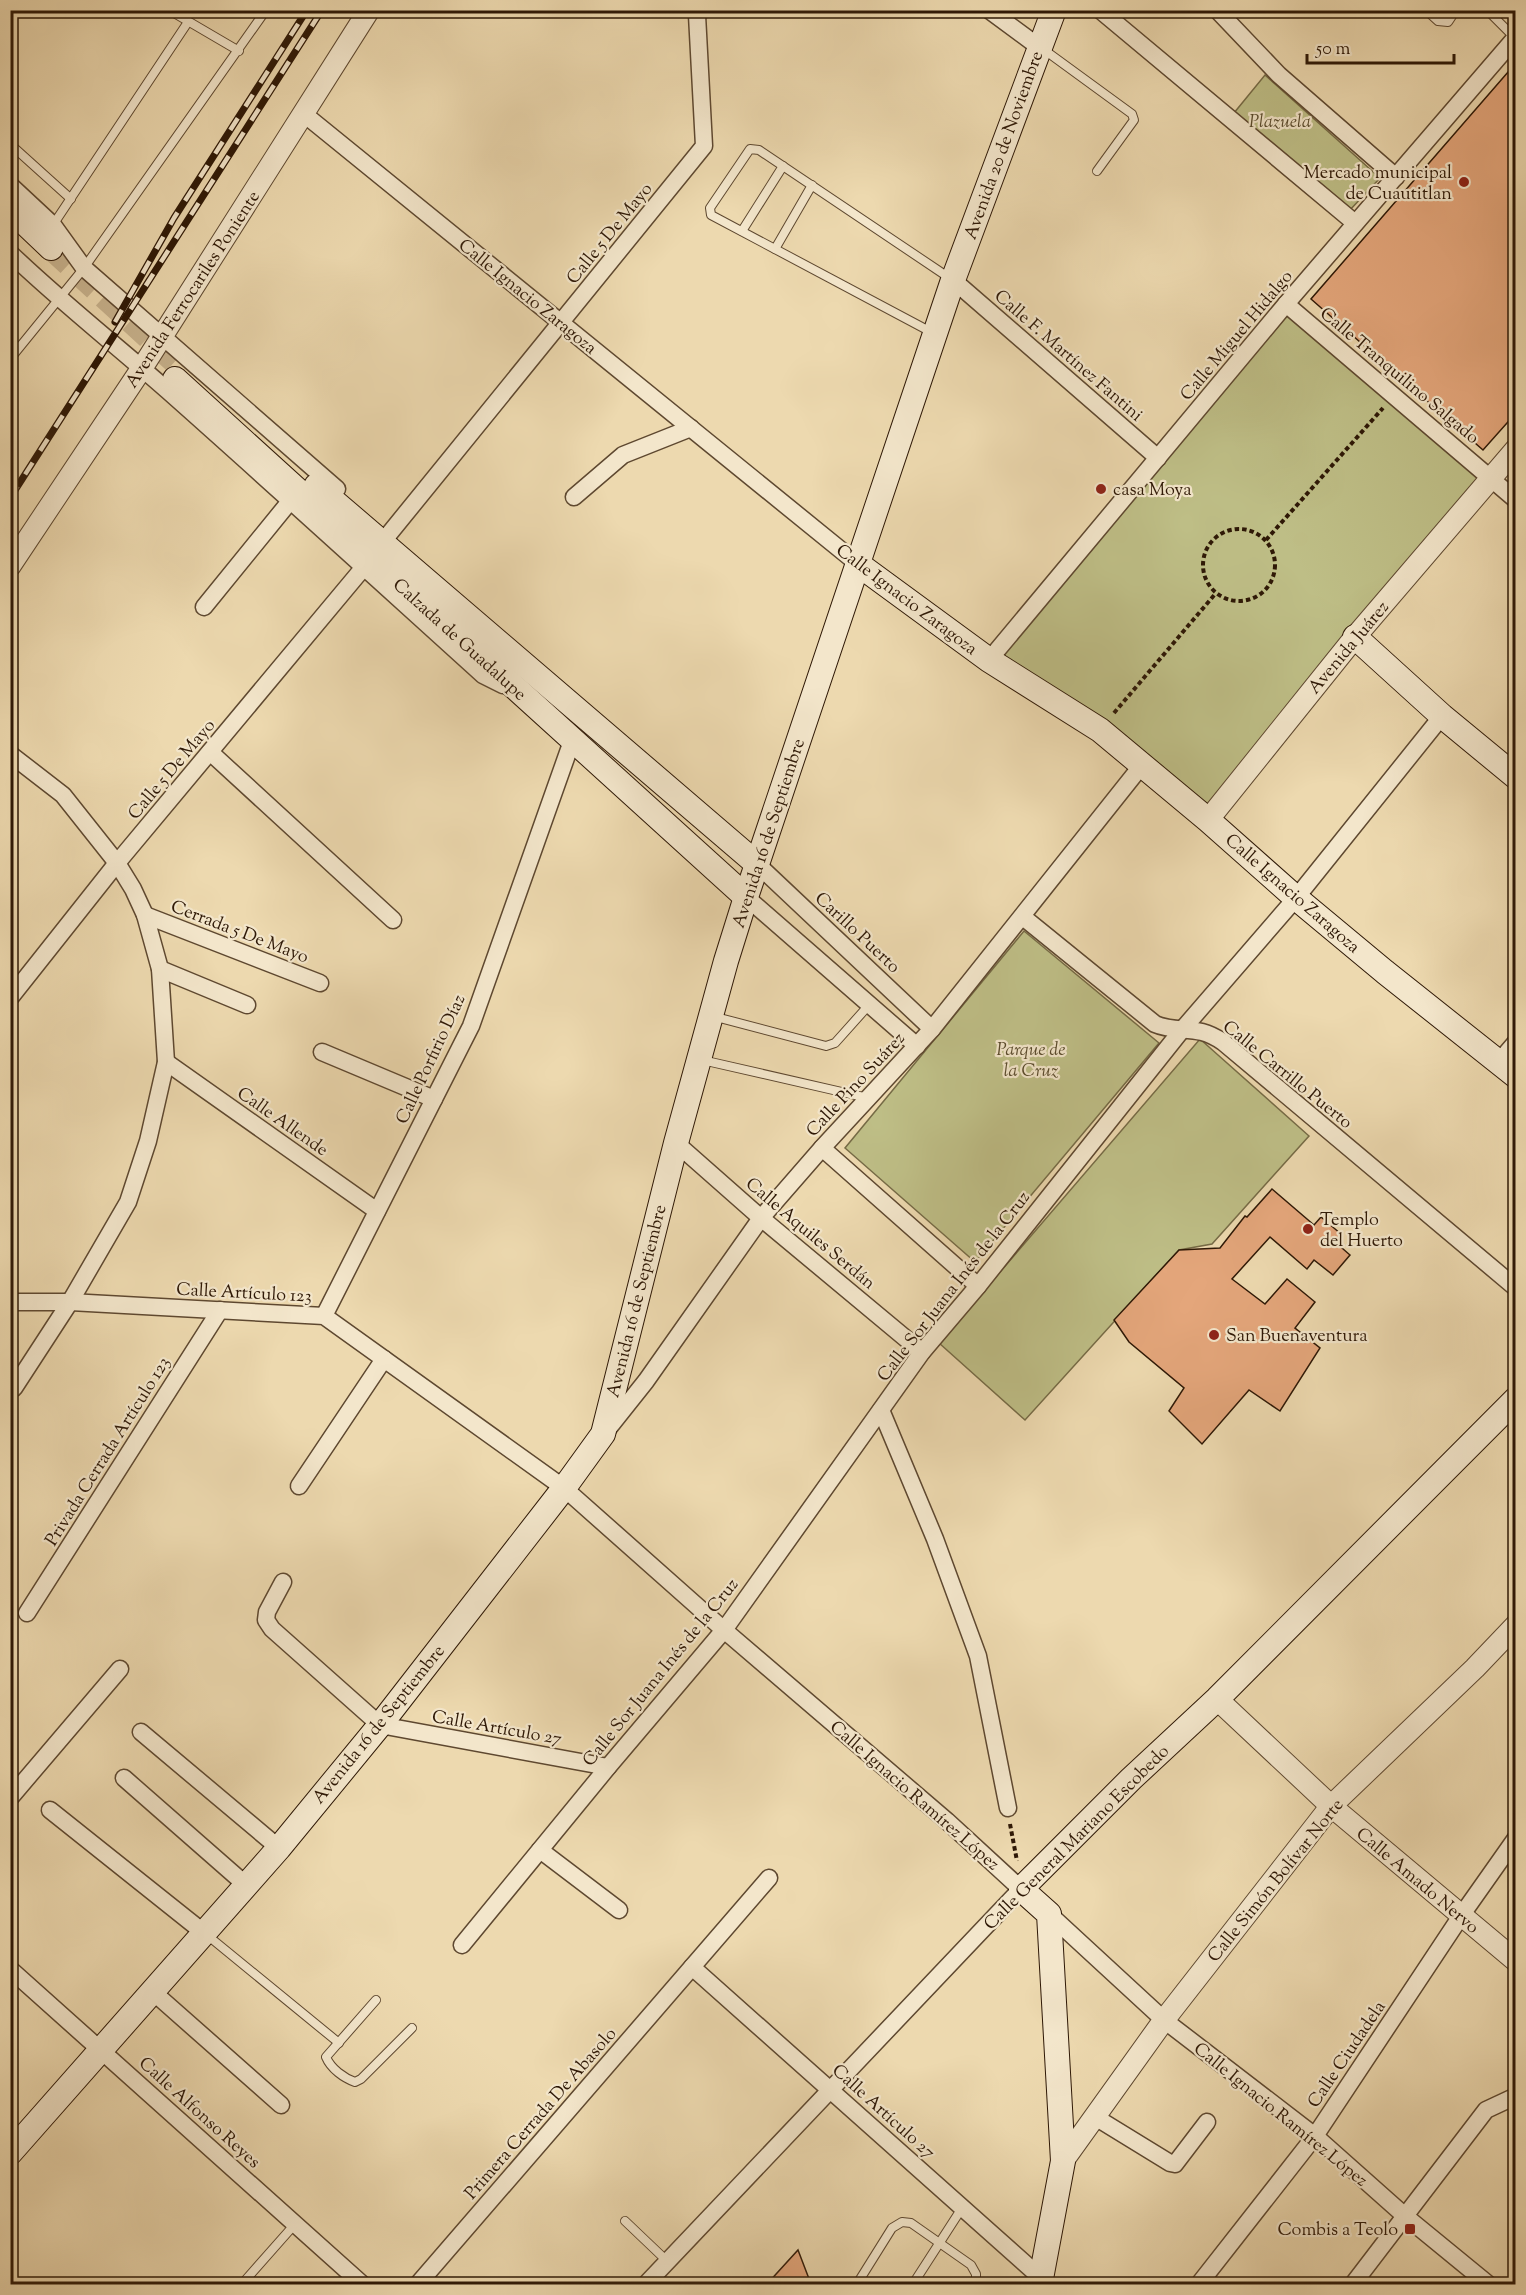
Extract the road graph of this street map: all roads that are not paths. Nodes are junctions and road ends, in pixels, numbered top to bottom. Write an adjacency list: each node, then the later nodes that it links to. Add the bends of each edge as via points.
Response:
1 (169, 10): 12 (lane)
2 (266, 10): 15 (lane)
3 (369, 10): 16 (street, Avenida Ferrocariles Poniente)
4 (702, 10): 35 (street, Calle 5 De Mayo, via 697,15 704,146)
5 (989, 10): 14 (street)
6 (1054, 10): 14 (main road, Avenida 20 de Noviembre)
7 (1100, 10): 25 (street)
8 (1217, 10): 20 (street, via 1278,75)
9 (1426, 10): 10 (lane, via 1438,21 1449,22)
10 (1456, 10)
11 (1486, 10): 13 (lane)
12 (188, 22): 15 (lane); 23 (lane)
13 (1515, 37): 20 (street, Calle Miguel Hidalgo)
14 (1039, 47): 19 (lane, via 1132,114 1134,120); 32 (main road, Avenida 20 de Noviembre)
15 (239, 51): 31 (lane)
16 (304, 114): 35 (street, Calle Ignacio Zaragoza); 37 (street, Avenida Ferrocariles Poniente)
17 (10, 144): 23 (lane)
18 (783, 166): 22 (lane); 28 (lane); 28 (lane, via 759,150 750,149 710,208 711,215)
19 (1097, 171)
20 (1396, 177): 25 (street, Calle Miguel Hidalgo)
21 (10, 185): 26 (street)
22 (812, 186): 29 (lane); 32 (lane)
23 (71, 199): 26 (lane)
24 (10, 209): 27 (main road, via 47,253)
25 (1355, 224): 34 (street, Calle Miguel Hidalgo)
26 (53, 225): 31 (street)
27 (10, 227)
28 (742, 231): 29 (lane)
29 (775, 249): 36 (lane)
30 (10, 253): 33 (street)
31 (84, 268): 33 (lane); 37 (street)
32 (953, 280): 36 (main road, Avenida 16 de Septiembre); 42 (street, Calle F. Martínez Fantini)
33 (59, 299): 38 (lane); 39 (street)
34 (1286, 304): 42 (street, Calle Miguel Hidalgo); 43 (street, Calle Tranquilino Salgado)
35 (562, 323): 40 (street, Calle Ignacio Zaragoza); 47 (street, Calle 5 De Mayo)
36 (935, 334): 48 (main road, Avenida 16 de Septiembre)
37 (161, 337): 39 (street, Avenida Ferrocariles Poniente); 47 (street)
38 (10, 359)
39 (142, 368): 45 (street); 49 (street, Avenida Ferrocariles Poniente)
40 (692, 428): 44 (street, via 622,455); 48 (street, Calle Ignacio Zaragoza)
41 (1515, 449): 43 (street, Avenida Juárez)
42 (1158, 458): 53 (street, Calle Miguel Hidalgo)
43 (1490, 477): 46 (street, Calle Tranquilino Salgado); 52 (street, Avenida Juárez)
44 (574, 497)
45 (291, 500): 50 (street); 51 (street)
46 (1515, 500)
47 (389, 534): 54 (street, via 515,647)
48 (858, 564): 53 (main road, Calle Ignacio Zaragoza); 64 (main road, Avenida 16 de Septiembre)
49 (10, 566)
50 (364, 567): 55 (street, via 483,675); 58 (street, Calle 5 De Mayo)
51 (204, 607)
52 (1355, 637): 56 (main road); 62 (street, Avenida Juárez)
53 (989, 660): 60 (main road, Calle Ignacio Zaragoza, via 1100,730)
54 (527, 668): 55 (main road, Calzada de Guadalupe, via 180,374); 64 (main road, Calzada de Guadalupe)
55 (517, 690): 57 (main road, Calzada de Guadalupe)
56 (1442, 716): 61 (main road); 66 (street, Calle Sor Juana Inés de la Cruz)
57 (572, 741): 65 (main road, Calzada de Guadalupe); 85 (street, Calle Porfirio Díaz, via 471,1026)
58 (210, 752): 63 (street, Calle 5 De Mayo); 69 (street)
59 (10, 754): 63 (street, via 63,795)
60 (1142, 765): 62 (main road, Calle Ignacio Zaragoza); 68 (street, Calle Pino Suárez)
61 (1515, 777)
62 (1208, 820): 66 (main road, Calle Ignacio Zaragoza)
63 (117, 863): 67 (street); 72 (street, Calle 5 De Mayo)
64 (757, 864): 65 (main road, Avenida 16 de Septiembre); 76 (street, Carillo Puerto)
65 (746, 897): 74 (street); 75 (main road, Avenida 16 de Septiembre)
66 (1296, 898): 77 (street, Calle Sor Juana Inés de la Cruz); 83 (main road, Calle Ignacio Zaragoza)
67 (145, 915): 70 (street); 71 (street, Cerrada 5 De Mayo)
68 (1023, 917): 76 (street, Calle Pino Suárez); 77 (street, Calle Carrillo Puerto, via 1155,1024)
69 (393, 920)
70 (160, 969): 73 (street); 82 (street)
71 (320, 983)
72 (10, 998)
73 (247, 1005)
74 (870, 1005): 75 (lane, via 836,1043 826,1046); 79 (street)
75 (711, 1016): 81 (main road, Avenida 16 de Septiembre)
76 (932, 1029): 79 (street, Calle Pino Suárez)
77 (1181, 1031): 90 (street, Calle Sor Juana Inés de la Cruz); 91 (street, Calle Carrillo Puerto, via 1203,1032 1223,1042)
78 (1515, 1042): 83 (street)
79 (917, 1046): 84 (street, Calle Pino Suárez)
80 (322, 1052): 85 (street)
81 (699, 1059): 84 (lane); 86 (main road, Avenida 16 de Septiembre)
82 (166, 1062): 88 (street, Calle Allende); 93 (street, via 148,1141 128,1202)
83 (1507, 1070)
84 (868, 1098): 87 (street, Calle Pino Suárez)
85 (434, 1100): 88 (street, Calle Porfirio Díaz)
86 (676, 1143): 89 (street, Calle Aquiles Serdán); 101 (main road, Avenida 16 de Septiembre)
87 (822, 1148): 89 (street, Calle Pino Suárez); 90 (street)
88 (377, 1211): 95 (street, Calle Porfirio Díaz)
89 (761, 1218): 96 (street, Calle Aquiles Serdán); 101 (street, Calle Pino Suárez, via 646,1381)
90 (978, 1286): 96 (street, Calle Sor Juana Inés de la Cruz)
91 (1515, 1288)
92 (10, 1302): 93 (street, Calle Artículo 123)
93 (70, 1302): 94 (street, Calle Artículo 123); 98 (street)
94 (220, 1310): 95 (street, Calle Artículo 123); 105 (street, Privada Cerrada Artículo 123)
95 (324, 1316): 97 (street, Calle Artículo 123)
96 (922, 1352): 100 (street, Calle Sor Juana Inés de la Cruz)
97 (384, 1359): 102 (street); 103 (street, Calle Artículo 123)
98 (14, 1388)
99 (1515, 1399): 109 (main road, Calle General Mariano Escobedo)
100 (881, 1410): 107 (street, Calle Sor Juana Inés de la Cruz); 116 (street, via 978,1656)
101 (603, 1434): 103 (main road, Avenida 16 de Septiembre)
102 (299, 1486)
103 (564, 1488): 107 (street, Calle Ignacio Ramírez López); 110 (main road, Avenida 16 de Septiembre)
104 (283, 1582): 110 (street, via 267,1612 266,1620 272,1629)
105 (27, 1613)
106 (1515, 1625): 115 (street, Calle Simón Bolívar Norte)
107 (724, 1630): 112 (street, Calle Sor Juana Inés de la Cruz); 123 (street, Calle Ignacio Ramírez López)
108 (120, 1669): 114 (street)
109 (1217, 1699): 115 (street, Calle Amado Nervo); 123 (main road, Calle General Mariano Escobedo)
110 (380, 1725): 112 (street, Calle Artículo 27); 119 (main road, Avenida 16 de Septiembre)
111 (141, 1732): 119 (street)
112 (608, 1767): 120 (street, Calle Sor Juana Inés de la Cruz)
113 (124, 1778): 122 (street)
114 (10, 1798)
115 (1331, 1806): 126 (street, Calle Amado Nervo); 134 (street, Calle Simón Bolívar Norte)
116 (1008, 1808)
117 (50, 1810): 127 (street)
118 (1515, 1838): 126 (street, Calle Ciudadela)
119 (279, 1848): 122 (main road, Avenida 16 de Septiembre)
120 (540, 1850): 124 (street); 128 (street, Calle Sor Juana Inés de la Cruz)
121 (769, 1878): 130 (street, Primera Cerrada De Abasolo)
122 (246, 1885): 127 (main road, Avenida 16 de Septiembre)
123 (1021, 1889): 125 (main road, Calle Ignacio Ramírez López); 138 (street, Calle General Mariano Escobedo)
124 (619, 1910)
125 (1049, 1914): 134 (street, Calle Ignacio Ramírez López); 145 (main road)
126 (1461, 1916): 129 (street, Calle Amado Nervo); 143 (street, Calle Ciudadela)
127 (203, 1932): 132 (main road, Avenida 16 de Septiembre); 136 (lane)
128 (462, 1945)
129 (1515, 1961)
130 (692, 1967): 138 (street, Calle Artículo 27); 155 (street, Primera Cerrada De Abasolo)
131 (10, 1969): 137 (street, Calle Alfonso Reyes)
132 (152, 1990): 137 (main road, Avenida 16 de Septiembre); 140 (street)
133 (376, 2000): 136 (lane)
134 (1164, 2020): 141 (street, Calle Simón Bolívar Norte); 143 (street, Calle Ignacio Ramírez López)
135 (412, 2028): 136 (lane, via 355,2082 329,2064 326,2057)
136 (339, 2043)
137 (101, 2050): 144 (main road, Avenida 16 de Septiembre); 149 (street, Calle Alfonso Reyes)
138 (832, 2090): 146 (street, Calle Artículo 27); 151 (street, Calle General Mariano Escobedo)
139 (1515, 2096): 147 (street, via 1486,2110)
140 (281, 2105)
141 (1095, 2117): 142 (street, via 1175,2164); 145 (street, Calle Simón Bolívar Norte)
142 (1207, 2122)
143 (1315, 2136): 147 (street, Calle Ignacio Ramírez López); 160 (street, Calle Ciudadela)
144 (10, 2153)
145 (1063, 2161): 152 (main road)
146 (963, 2208): 150 (lane); 152 (street, Calle Artículo 27)
147 (1405, 2216): 161 (street); 162 (street, Calle Ignacio Ramírez López)
148 (625, 2221): 151 (lane)
149 (295, 2224): 153 (lane); 154 (street, Calle Alfonso Reyes)
150 (940, 2242): 157 (lane, via 911,2223 902,2222 892,2228); 158 (lane); 159 (lane, via 971,2265)
151 (667, 2261): 156 (street, Calle General Mariano Escobedo)
152 (1044, 2283)
153 (242, 2284)
154 (362, 2284)
155 (418, 2284)
156 (646, 2284)
157 (857, 2284)
158 (913, 2284)
159 (976, 2284)
160 (1199, 2284)
161 (1353, 2284)
162 (1488, 2284)

